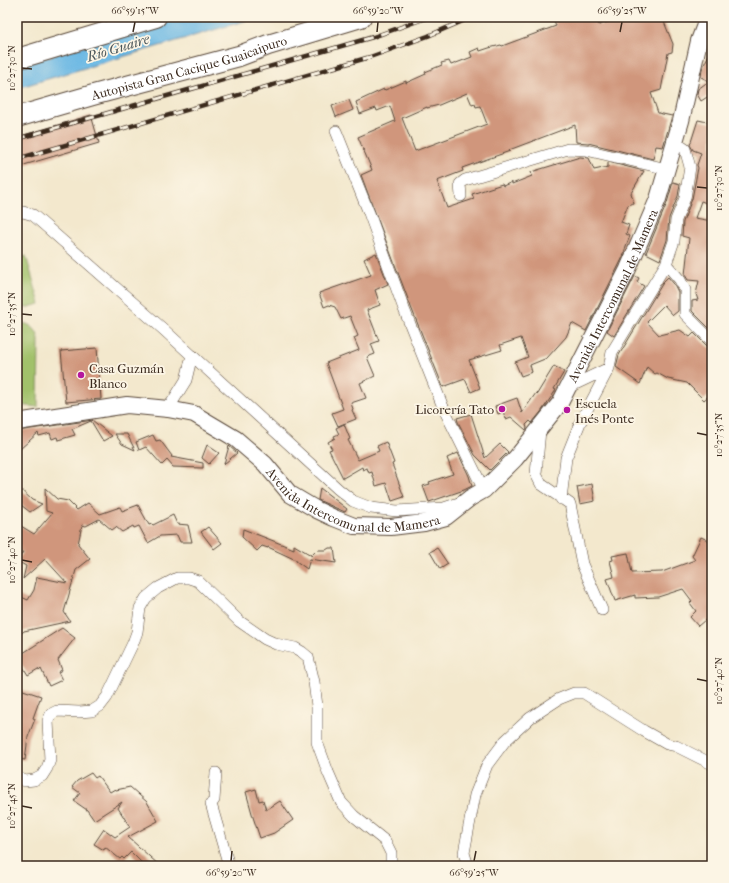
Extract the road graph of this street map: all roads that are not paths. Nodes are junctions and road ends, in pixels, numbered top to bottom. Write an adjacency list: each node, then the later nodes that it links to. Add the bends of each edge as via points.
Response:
1 (156, 17): 5 (highway)
2 (361, 17): 6 (highway, Autopista Gran Cacique Guaicaipuro, via 239,56)
3 (708, 17): 4 (street, Avenida Intercomunal de Mamera)
4 (707, 32): 8 (street, Avenida Intercomunal de Mamera)
5 (17, 58)
6 (17, 117)
7 (336, 131): 20 (street)
8 (675, 142): 9 (street, Avenida Intercomunal de Mamera); 12 (street, via 685,149 690,167 685,198 676,220 674,241)
9 (667, 169): 10 (street, via 586,150 568,149 465,180 460,184); 16 (street, Avenida Intercomunal de Mamera, via 658,199 628,269)
10 (461, 196)
11 (17, 213): 14 (street, via 33,215)
12 (666, 264): 13 (street, via 685,290 685,314); 15 (street, via 612,352)
13 (712, 341)
14 (192, 356): 17 (street, via 186,380); 20 (street, via 338,489 354,500 371,508 397,511 444,508)
15 (609, 368): 16 (street); 21 (street, via 580,422 566,458)
16 (569, 387): 19 (street, Avenida Intercomunal de Mamera, via 560,404)
17 (168, 409): 18 (street, Avenida Intercomunal de Mamera, via 127,405); 20 (street, Avenida Intercomunal de Mamera, via 194,414 236,439 265,464 290,494 317,510 354,526 391,527 424,523 446,517)
18 (17, 422)
19 (540, 430): 20 (street, Avenida Intercomunal de Mamera, via 515,459); 21 (street, via 536,474 541,484)
20 (477, 494)
21 (561, 499): 22 (street, via 570,504 582,564)
22 (602, 610)
23 (712, 764): 28 (street, via 667,744 584,693 574,693 560,698 530,718 505,741 487,765 475,795 469,826 464,853)
24 (216, 773): 26 (street, via 214,800 211,804)
25 (17, 777): 27 (street, via 25,781 34,780 42,776 47,768 50,760 48,721 51,714 57,710 92,711 107,697 133,643 140,608 146,598 177,578 189,578 198,581 239,621 265,639 295,648 308,657 317,706 317,742 328,772 341,802 385,841 391,853)
26 (229, 866)
27 (391, 866)
28 (468, 866)

